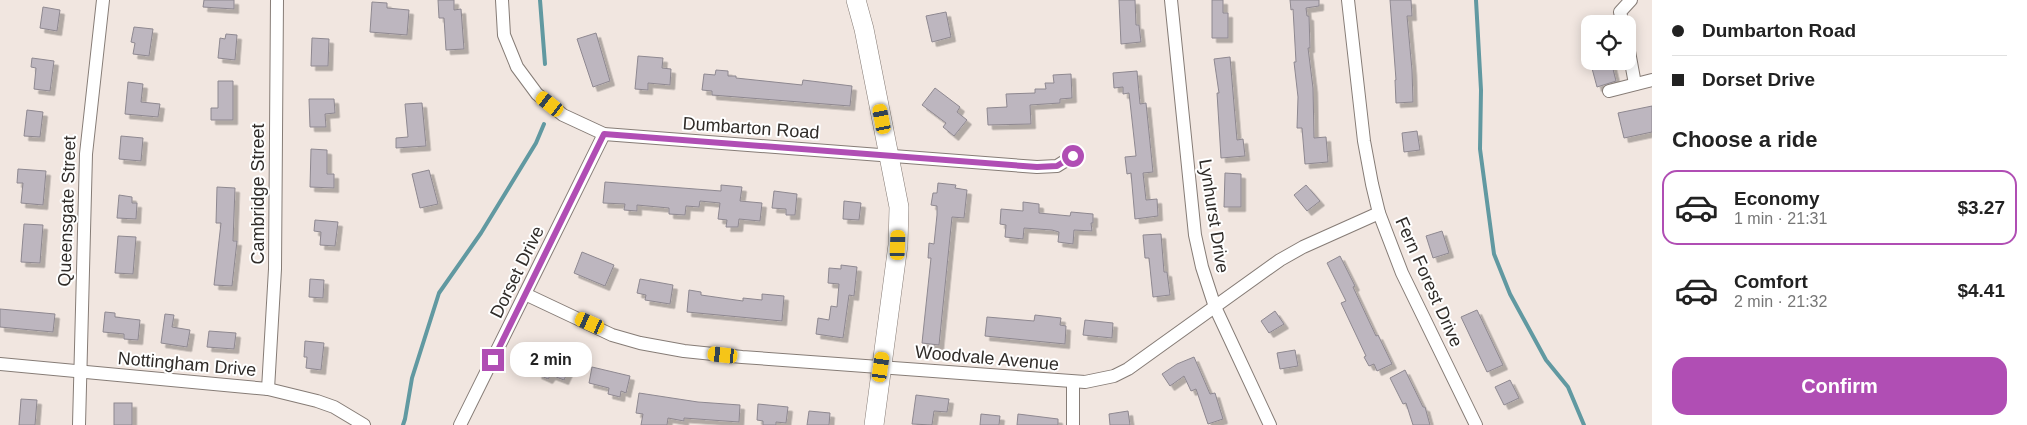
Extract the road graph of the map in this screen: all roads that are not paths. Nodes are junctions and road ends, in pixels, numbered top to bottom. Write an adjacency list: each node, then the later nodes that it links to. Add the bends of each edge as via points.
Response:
1 (103, 0): 21 (street, Queensgate Street, via 86,154)
2 (277, 0): 23 (street, Cambridge Street, via 275,269)
3 (502, 0): 13 (street, Dumbarton Road, via 504,35 517,68 537,94 557,110)
4 (856, 0): 14 (street)
5 (1171, 0): 18 (street, Lynhurst Drive, via 1195,235)
6 (1348, 0): 16 (street, Fern Forest Drive, via 1364,141)
7 (1631, 0): 8 (street)
8 (1621, 15)
9 (1632, 70): 11 (street)
10 (1652, 80): 11 (street)
11 (1635, 84): 12 (street)
12 (1610, 91)
13 (604, 134): 14 (street, Dumbarton Road); 17 (street, Dorset Drive)
14 (889, 155): 15 (street, Dumbarton Road, via 1037,167 1057,166); 20 (street, via 899,207 898,245)
15 (1073, 156)
16 (1379, 213): 18 (street, Woodvale Avenue, via 1295,252); 30 (street, Fern Forest Drive, via 1402,273)
17 (525, 294): 20 (street, Woodvale Avenue, via 612,334 640,343 742,357); 26 (street, Dorset Drive)
18 (1214, 307): 22 (street, Woodvale Avenue, via 1128,369 1105,379); 29 (street, Lynhurst Drive)
19 (0, 364): 21 (street, Nottingham Drive)
20 (881, 367): 22 (street, Woodvale Avenue); 27 (street)
21 (79, 373): 23 (street, Nottingham Drive); 24 (street, Queensgate Street)
22 (1073, 382): 28 (street)
23 (268, 389): 25 (street, Nottingham Drive, via 317,401)
24 (79, 425)
25 (364, 425)
26 (460, 425)
27 (874, 425)
28 (1074, 425)
29 (1270, 425)
30 (1476, 425)

